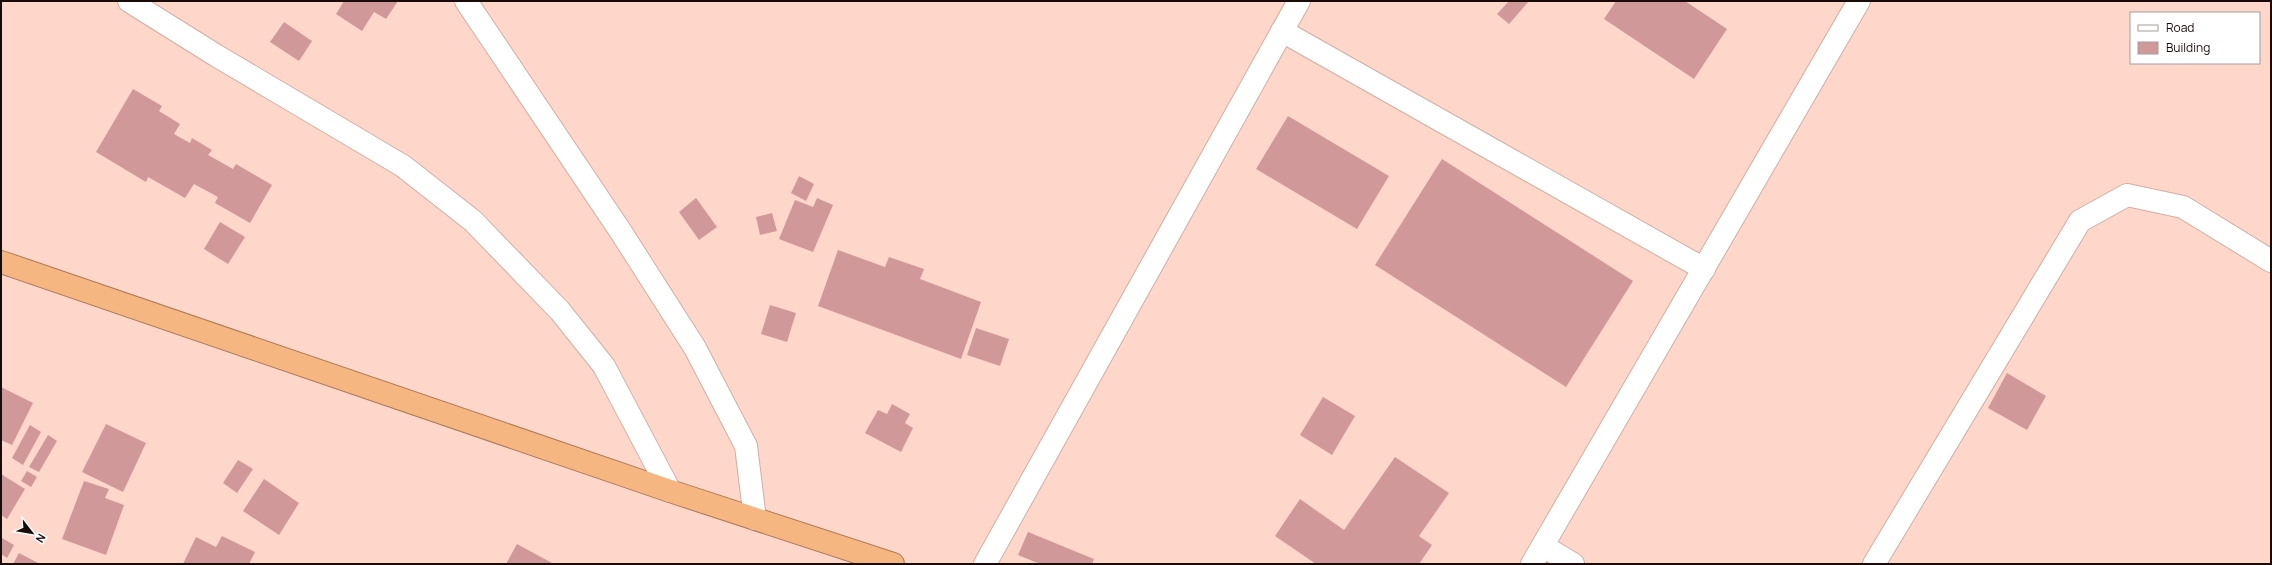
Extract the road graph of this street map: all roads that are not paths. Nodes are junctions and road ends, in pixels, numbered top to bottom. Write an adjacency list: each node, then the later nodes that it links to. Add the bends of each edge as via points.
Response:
1 (129, 1): 9 (street, via 216,56 404,166 473,221 560,312 604,366)
2 (466, 1): 10 (street, via 617,225 695,348 746,446)
3 (1299, 1): 5 (street)
4 (1859, 1): 8 (street)
5 (1282, 31): 8 (street); 13 (street)
6 (2271, 261): 15 (street, via 2183,207 2127,195 2080,221)
7 (1, 262): 9 (highway)
8 (1704, 269): 11 (street)
9 (670, 491): 10 (highway)
10 (755, 519): 12 (highway)
11 (1537, 555): 14 (street)
12 (893, 564)
13 (985, 564)
14 (1573, 564)
15 (1874, 564)

